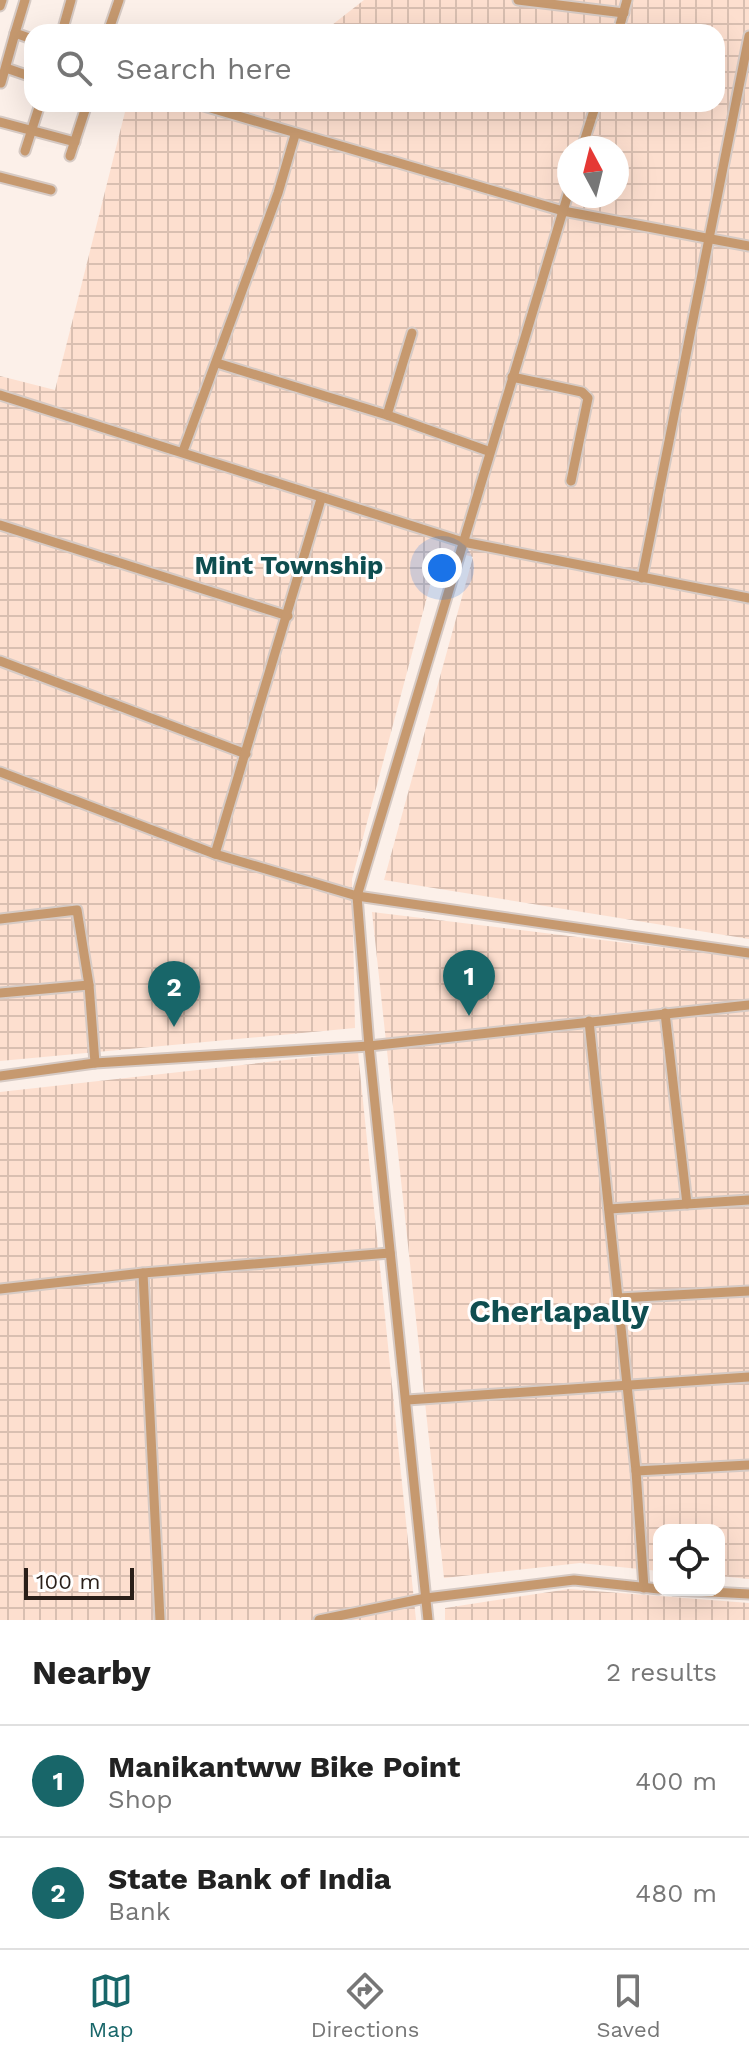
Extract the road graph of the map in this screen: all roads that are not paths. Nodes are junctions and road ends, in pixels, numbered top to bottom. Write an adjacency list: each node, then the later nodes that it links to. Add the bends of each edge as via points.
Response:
1 (2, 0): 7 (street)
2 (25, 0): 12 (street)
3 (71, 0): 9 (street)
4 (119, 0): 10 (street)
5 (518, 0): 8 (street)
6 (627, 0): 8 (street)
7 (0, 6)
8 (624, 13): 11 (street)
9 (64, 24)
10 (111, 24)
11 (621, 24)
12 (15, 33): 13 (street); 15 (street)
13 (24, 36)
14 (749, 36): 33 (street)
15 (6, 68): 16 (street); 17 (street)
16 (24, 74)
17 (1, 83)
18 (38, 112): 23 (street)
19 (84, 112): 26 (street)
20 (222, 112): 24 (street)
21 (593, 112): 25 (street)
22 (0, 122): 23 (street)
23 (32, 130): 26 (street); 27 (street)
24 (295, 135): 32 (street); 36 (street)
25 (586, 136)
26 (75, 142): 28 (street)
27 (25, 151)
28 (70, 156)
29 (0, 177): 30 (street)
30 (51, 190)
31 (564, 208): 32 (street)
32 (563, 211): 33 (street); 37 (street)
33 (711, 240): 34 (street); 46 (street)
34 (749, 246)
35 (412, 333): 39 (street)
36 (217, 363): 39 (street); 40 (street)
37 (512, 377): 41 (street); 42 (street, via 582,392 588,398)
38 (0, 395): 40 (street)
39 (387, 415): 41 (street)
40 (183, 451): 43 (street)
41 (488, 451): 45 (street)
42 (571, 481)
43 (321, 499): 45 (street); 48 (street)
44 (0, 525): 48 (street)
45 (463, 542): 46 (street); 53 (street)
46 (642, 578): 47 (street)
47 (749, 598)
48 (288, 616): 50 (street)
49 (0, 661): 50 (street)
50 (246, 754): 52 (street)
51 (0, 772): 52 (street)
52 (215, 854): 53 (street)
53 (357, 896): 55 (street); 61 (street)
54 (0, 919): 56 (street, via 77,910)
55 (749, 953)
56 (89, 985): 57 (street); 62 (street)
57 (0, 993)
58 (749, 1005): 59 (street)
59 (665, 1013): 60 (street); 65 (street)
60 (589, 1021): 61 (street); 66 (street)
61 (369, 1046): 62 (street); 67 (street)
62 (95, 1063): 63 (street)
63 (0, 1076)
64 (749, 1200): 65 (street)
65 (687, 1204): 66 (street)
66 (609, 1209): 71 (street)
67 (390, 1253): 68 (street); 74 (street)
68 (143, 1273): 69 (street); 83 (street)
69 (0, 1289)
70 (749, 1291): 71 (street)
71 (619, 1298): 73 (street)
72 (749, 1377): 73 (street)
73 (627, 1385): 74 (street); 76 (street)
74 (407, 1400): 81 (street)
75 (749, 1465): 76 (street)
76 (636, 1471): 77 (street)
77 (644, 1588): 78 (street); 81 (street, via 574,1580)
78 (653, 1589)
79 (725, 1593): 80 (street)
80 (749, 1594)
81 (426, 1598): 82 (street); 85 (street)
82 (334, 1618): 84 (street)
83 (160, 1620)
84 (319, 1620)
85 (428, 1620)

